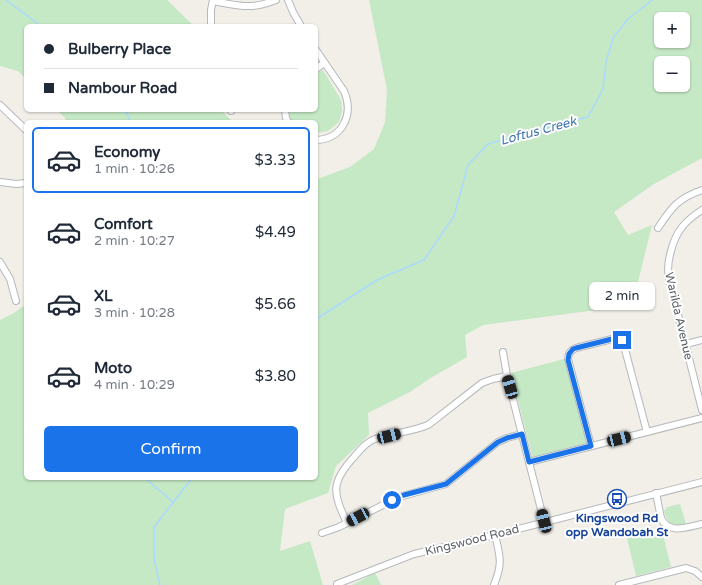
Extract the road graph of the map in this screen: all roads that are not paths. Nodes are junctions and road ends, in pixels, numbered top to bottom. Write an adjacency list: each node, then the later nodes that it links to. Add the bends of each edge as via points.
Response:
1 (213, 0): 2 (street, via 249,7); 4 (street)
2 (276, 0)
3 (288, 0): 5 (street)
4 (211, 24)
5 (300, 24)
6 (318, 53): 7 (street)
7 (324, 63): 8 (street); 11 (street, via 344,91 348,115 333,135)
8 (318, 68)
9 (0, 105): 10 (street)
10 (24, 128)
11 (318, 140)
12 (0, 182): 13 (street)
13 (24, 183)
14 (702, 190): 16 (street, via 692,193 672,208)
15 (702, 210): 20 (street, Warilda Avenue, via 688,220 676,235 668,265 669,279)
16 (658, 228)
17 (0, 262): 18 (street, via 10,279)
18 (16, 301)
19 (702, 340): 20 (street)
20 (686, 344): 23 (street, Warilda Avenue)
21 (503, 352): 22 (street)
22 (507, 376): 26 (street); 32 (street, via 482,383 428,425 375,439 363,447 345,467 337,485 338,505)
23 (702, 410)
24 (702, 418): 25 (street)
25 (647, 432): 27 (street); 27 (street, via 625,345 622,340 616,338 573,349 569,354 568,360)
26 (522, 434): 28 (street); 32 (street, via 498,442 446,484 398,497)
27 (591, 446): 28 (street)
28 (529, 462): 31 (street)
29 (702, 482): 30 (street, Kingswood Road)
30 (656, 493): 31 (street, Kingswood Road); 33 (street, via 661,518 667,526 676,529)
31 (544, 521): 35 (street, Kingswood Road)
32 (347, 523): 34 (street)
33 (702, 524)
34 (322, 533)
35 (495, 535): 37 (street, Kingswood Road, via 414,554); 38 (street, via 500,564)
36 (702, 577): 39 (street, via 686,568)
37 (337, 584)
38 (494, 585)
39 (619, 585)

